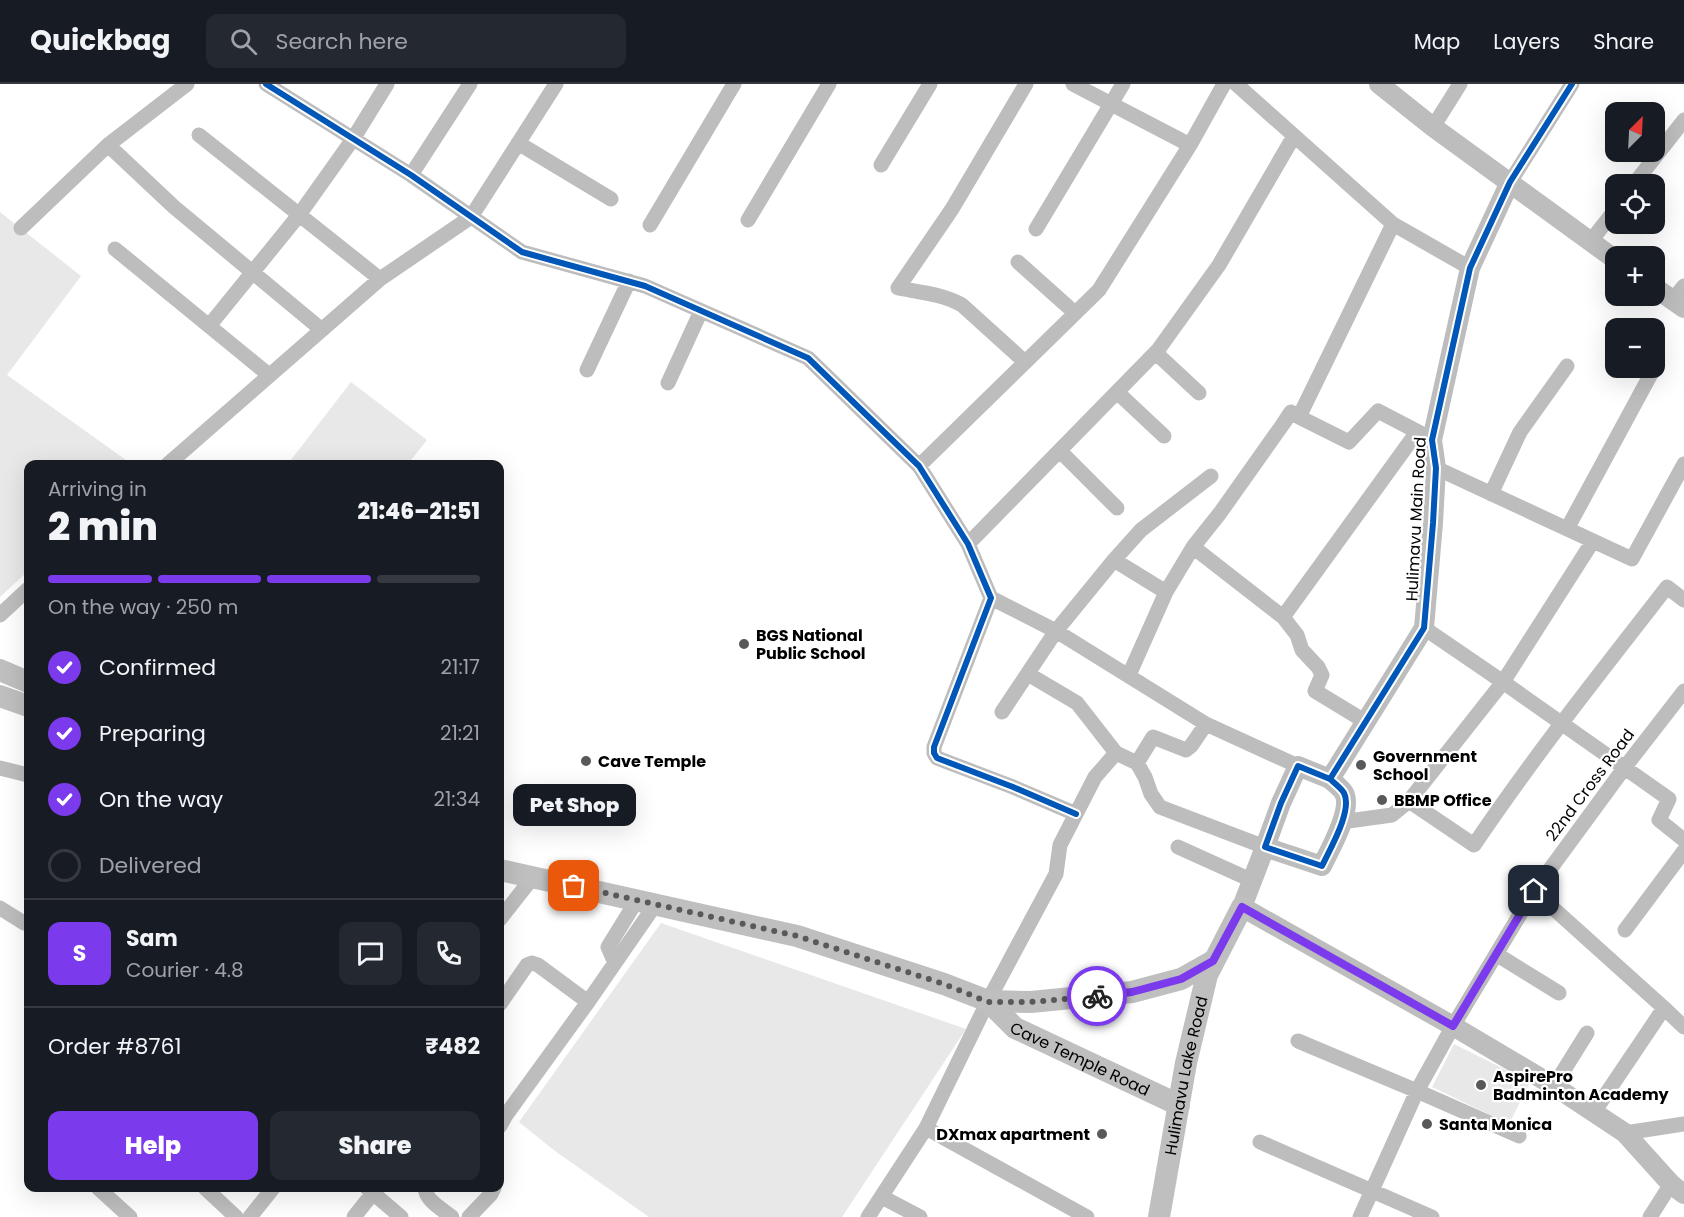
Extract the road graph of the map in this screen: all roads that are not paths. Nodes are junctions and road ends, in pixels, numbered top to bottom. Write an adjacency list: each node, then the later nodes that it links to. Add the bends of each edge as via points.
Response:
1 (187, 84): 24 (street)
2 (387, 84): 22 (street)
3 (470, 84): 28 (street)
4 (556, 84): 23 (street)
5 (734, 84): 36 (street)
6 (829, 84): 33 (street)
7 (930, 84): 26 (street)
8 (1026, 84): 54 (street, via 952,209 898,288 954,300)
9 (1072, 84): 17 (street)
10 (1123, 84): 17 (street)
11 (1224, 84): 25 (street)
12 (1236, 84): 21 (street)
13 (1379, 84): 19 (street)
14 (1460, 84): 19 (street)
15 (1572, 84): 29 (street, Hulimavu Main Road)
16 (275, 86): 22 (street)
17 (1111, 105): 25 (street); 38 (street)
18 (1684, 120): 27 (street)
19 (1432, 127): 29 (street)
20 (199, 135): 31 (street)
21 (1294, 136): 35 (street); 53 (street, via 1219,265)
22 (353, 139): 28 (street); 31 (street)
23 (518, 143): 30 (street); 32 (street)
24 (108, 145): 37 (street); 44 (street, via 174,207)
25 (1190, 145): 50 (street, via 1099,290)
26 (880, 165)
27 (1642, 174)
28 (411, 175): 32 (street)
29 (1510, 182): 39 (street); 43 (street, Hulimavu Main Road)
30 (610, 199)
31 (299, 214): 44 (street); 45 (street)
32 (471, 217): 45 (street); 46 (street, via 522,252)
33 (748, 220)
34 (1605, 223): 39 (street)
35 (1393, 224): 43 (street); 62 (street)
36 (651, 225)
37 (21, 228)
38 (1036, 229)
39 (1590, 242): 41 (street)
40 (115, 249): 51 (street)
41 (1605, 252)
42 (1018, 261): 50 (street)
43 (1470, 268): 64 (street, Hulimavu Main Road)
44 (253, 271): 51 (street); 52 (street)
45 (380, 279): 52 (street)
46 (629, 282): 49 (street); 56 (street)
47 (1665, 292): 48 (street)
48 (1680, 298)
49 (701, 311): 59 (street); 68 (street, via 808,358)
50 (1075, 313): 54 (street)
51 (209, 326): 57 (street)
52 (322, 330): 57 (street)
53 (1156, 353): 60 (street); 61 (street)
54 (1025, 362): 68 (street)
55 (1567, 366): 71 (street, via 1520,432)
56 (587, 370)
57 (269, 375): 66 (street)
58 (1649, 378): 73 (street)
59 (668, 383)
60 (1117, 392): 63 (street); 65 (street)
61 (1198, 393)
62 (1299, 417): 64 (street, via 1349,442 1378,411); 76 (street, via 1291,412)
63 (1164, 436)
64 (1425, 436): 69 (street, Hulimavu Main Road); 83 (street)
65 (1060, 451): 72 (street); 75 (street)
66 (173, 460)
67 (1684, 464): 74 (street, via 1632,559)
68 (919, 466): 75 (street)
69 (1436, 468): 71 (street); 84 (street, Hulimavu Main Road)
70 (1211, 476): 77 (street, via 1141,530)
71 (1491, 494): 73 (street)
72 (1117, 508)
73 (1567, 529): 74 (street)
74 (1593, 541): 90 (street)
75 (968, 544): 80 (street)
76 (1193, 547): 78 (street); 83 (street)
77 (1114, 560): 78 (street); 85 (street)
78 (1166, 592): 88 (street)
79 (24, 593): 82 (street)
80 (991, 598): 85 (street); 106 (street, via 934,753 937,758)
81 (1684, 600): 96 (street, via 1667,587)
82 (0, 615)
83 (1283, 617): 95 (street, via 1322,675 1315,691)
84 (1424, 628): 90 (street); 95 (street, Hulimavu Main Road)
85 (1056, 632): 87 (street); 88 (street)
86 (0, 670): 89 (main road)
87 (1028, 674): 94 (street); 98 (street, via 1077,703)
88 (1129, 675): 97 (street)
89 (24, 680)
90 (1503, 682): 96 (street); 105 (street)
91 (1684, 691): 101 (street, 22nd Cross Road)
92 (1, 698): 93 (main road)
93 (24, 705)
94 (1002, 712)
95 (1366, 722): 104 (street, Hulimavu Main Road)
96 (1561, 722): 101 (street); 105 (street, via 1474,845)
97 (1206, 723): 99 (street, via 1186,750 1153,737); 100 (street)
98 (1116, 753): 99 (street); 106 (street, via 1095,777)
99 (1137, 764): 110 (street, via 1160,807)
100 (1298, 766): 104 (street); 110 (street)
101 (1625, 767): 108 (street, via 1669,799 1659,820); 115 (street, 22nd Cross Road)
102 (0, 768): 103 (street)
103 (24, 774)
104 (1330, 778): 107 (street, via 1347,803)
105 (1409, 801): 107 (street, via 1392,815)
106 (1076, 814): 127 (street, via 1060,845 1056,874)
107 (1341, 822): 110 (street, via 1322,866)
108 (1684, 840)
109 (1178, 847): 114 (street)
110 (1265, 847): 114 (street)
111 (1684, 851): 121 (street)
112 (504, 871): 113 (main road, Cave Temple Road)
113 (533, 877): 116 (main road, Cave Temple Road); 119 (street)
114 (1251, 880): 117 (street)
115 (1534, 891): 122 (street, 22nd Cross Road); 128 (street)
116 (646, 903): 126 (street, via 608,946 615,963); 127 (main road, Cave Temple Road, via 797,936)
117 (1242, 907): 123 (main road, Hulimavu Lake Road); 129 (street)
118 (0, 908): 120 (street)
119 (504, 914)
120 (24, 923)
121 (1626, 930)
122 (1496, 954): 124 (street); 129 (street, 22nd Cross Road)
123 (1213, 961): 127 (main road, Cave Temple Road, via 1181,979 1132,992); 135 (main road, Hulimavu Lake Road, via 1191,1041)
124 (1559, 993)
125 (504, 999): 126 (street, via 532,963)
126 (588, 1002): 137 (street)
127 (988, 1002): 135 (main road, Cave Temple Road, via 1015,1028); 139 (street)
128 (1665, 1008): 130 (street); 136 (street)
129 (1453, 1026): 133 (street); 134 (street, 22nd Cross Road)
130 (1684, 1027)
131 (1587, 1033): 133 (street)
132 (1298, 1041): 134 (street)
133 (1554, 1086): 136 (street)
134 (1418, 1091): 141 (street); 144 (street, 22nd Cross Road)
135 (1179, 1105): 163 (main road, Hulimavu Lake Road)
136 (1594, 1112): 140 (street)
137 (504, 1119)
138 (1684, 1124): 140 (street)
139 (926, 1128): 152 (street); 162 (street)
140 (1625, 1133): 143 (street)
141 (1519, 1136)
142 (1260, 1142): 144 (street)
143 (1678, 1189): 166 (street)
144 (1372, 1190): 164 (street, 22nd Cross Road); 165 (street)
145 (102, 1192): 153 (street)
146 (209, 1192): 154 (street)
147 (270, 1192): 155 (street)
148 (369, 1192): 156 (street)
149 (372, 1192): 157 (street)
150 (425, 1192): 158 (street)
151 (491, 1192): 159 (street)
152 (882, 1197): 160 (street); 161 (street)
153 (130, 1217)
154 (236, 1217)
155 (250, 1217)
156 (354, 1217)
157 (401, 1217)
158 (452, 1217)
159 (469, 1217)
160 (868, 1217)
161 (920, 1217)
162 (1087, 1217)
163 (1159, 1217)
164 (1360, 1217)
165 (1432, 1217)
166 (1650, 1217)

